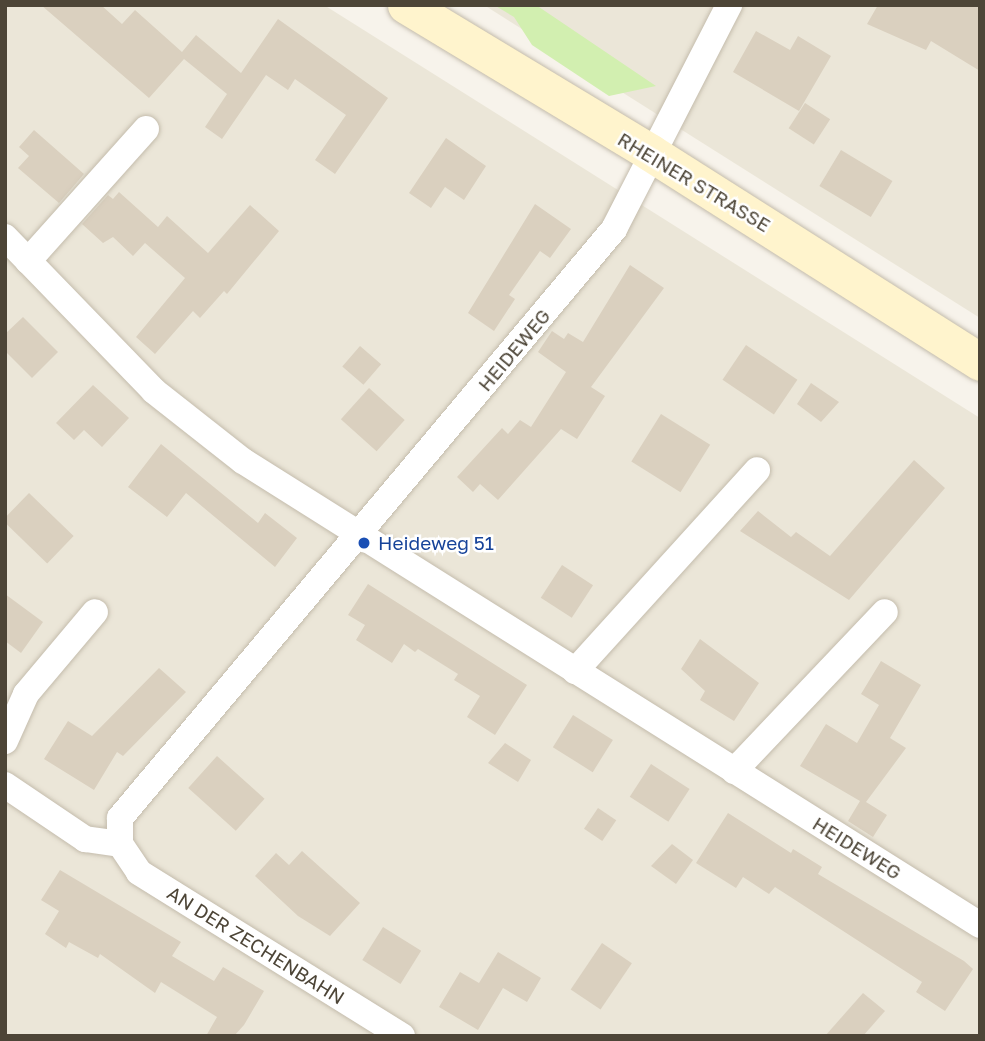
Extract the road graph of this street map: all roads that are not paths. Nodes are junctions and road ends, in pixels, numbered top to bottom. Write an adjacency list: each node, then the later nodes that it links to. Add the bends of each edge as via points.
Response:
1 (406, 5): 4 (main road, RHEINER STRASSE)
2 (729, 5): 4 (street, HEIDEWEG)
3 (146, 129): 6 (street)
4 (651, 153): 7 (main road, RHEINER STRASSE); 9 (street, HEIDEWEG, via 614,229)
5 (5, 237): 6 (street, HEIDEWEG)
6 (28, 261): 9 (street, HEIDEWEG, via 173,408 243,461)
7 (980, 362)
8 (757, 470): 12 (street)
9 (360, 536): 12 (street, HEIDEWEG); 16 (street, HEIDEWEG, via 120,818)
10 (95, 612): 13 (street, via 26,694)
11 (885, 612): 14 (street)
12 (575, 671): 14 (street, HEIDEWEG)
13 (5, 741)
14 (734, 771): 17 (street, HEIDEWEG)
15 (5, 785): 16 (street, via 85,839)
16 (120, 844): 18 (street, AN DER ZECHENBAHN, via 139,872)
17 (980, 925)
18 (402, 1036)

